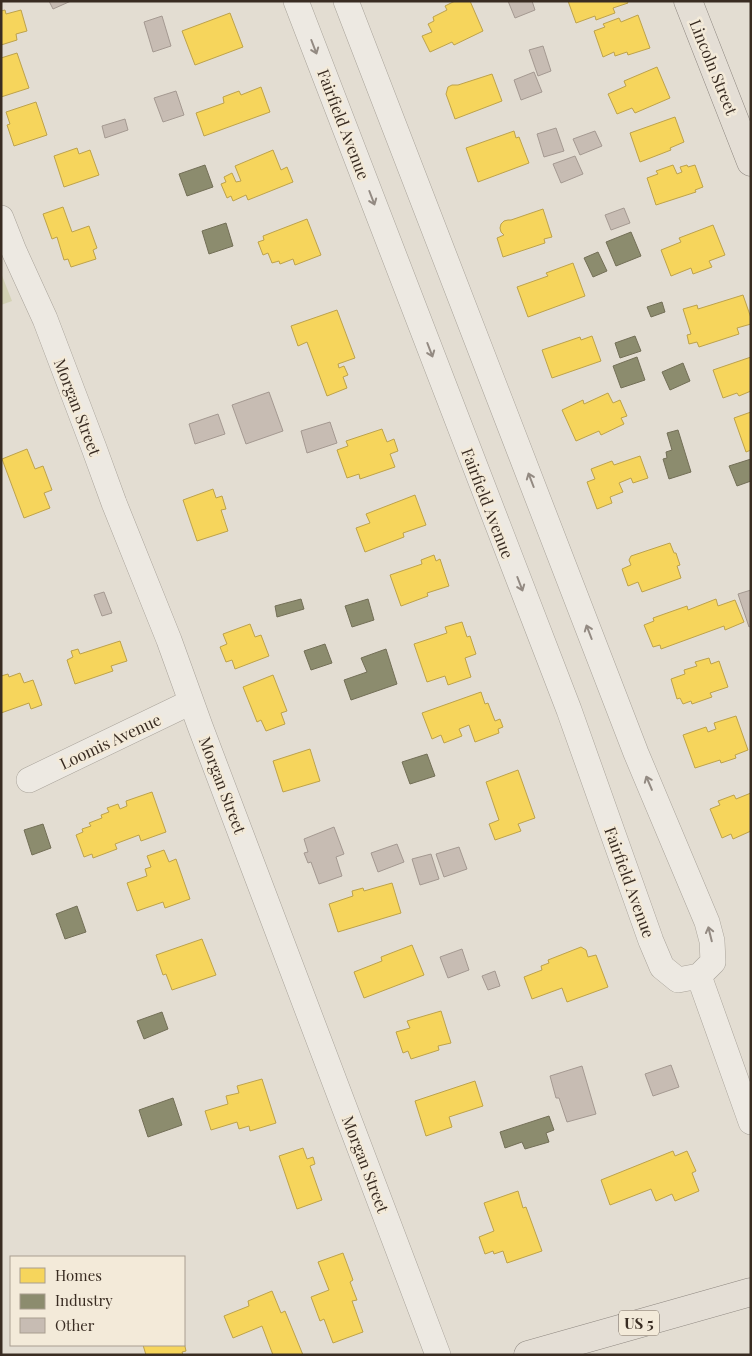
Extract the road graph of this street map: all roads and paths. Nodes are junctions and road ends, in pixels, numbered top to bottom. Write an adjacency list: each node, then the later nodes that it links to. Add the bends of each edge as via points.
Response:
1 (296, 1): 8 (street, Fairfield Avenue, one-way to 8, via 569,710 651,941 662,967 678,980)
2 (346, 1): 8 (street, one-way to 2, via 713,962 707,922 636,753)
3 (688, 1): 4 (main road, Lincoln Street)
4 (750, 155)
5 (1, 218): 6 (street, Morgan Street, via 45,319)
6 (191, 702): 7 (street, Loomis Avenue); 11 (street, Morgan Street)
7 (28, 780)
8 (699, 976): 9 (street)
9 (751, 1122)
10 (751, 1292): 12 (main road, US 5)
11 (438, 1355)
12 (528, 1355)

